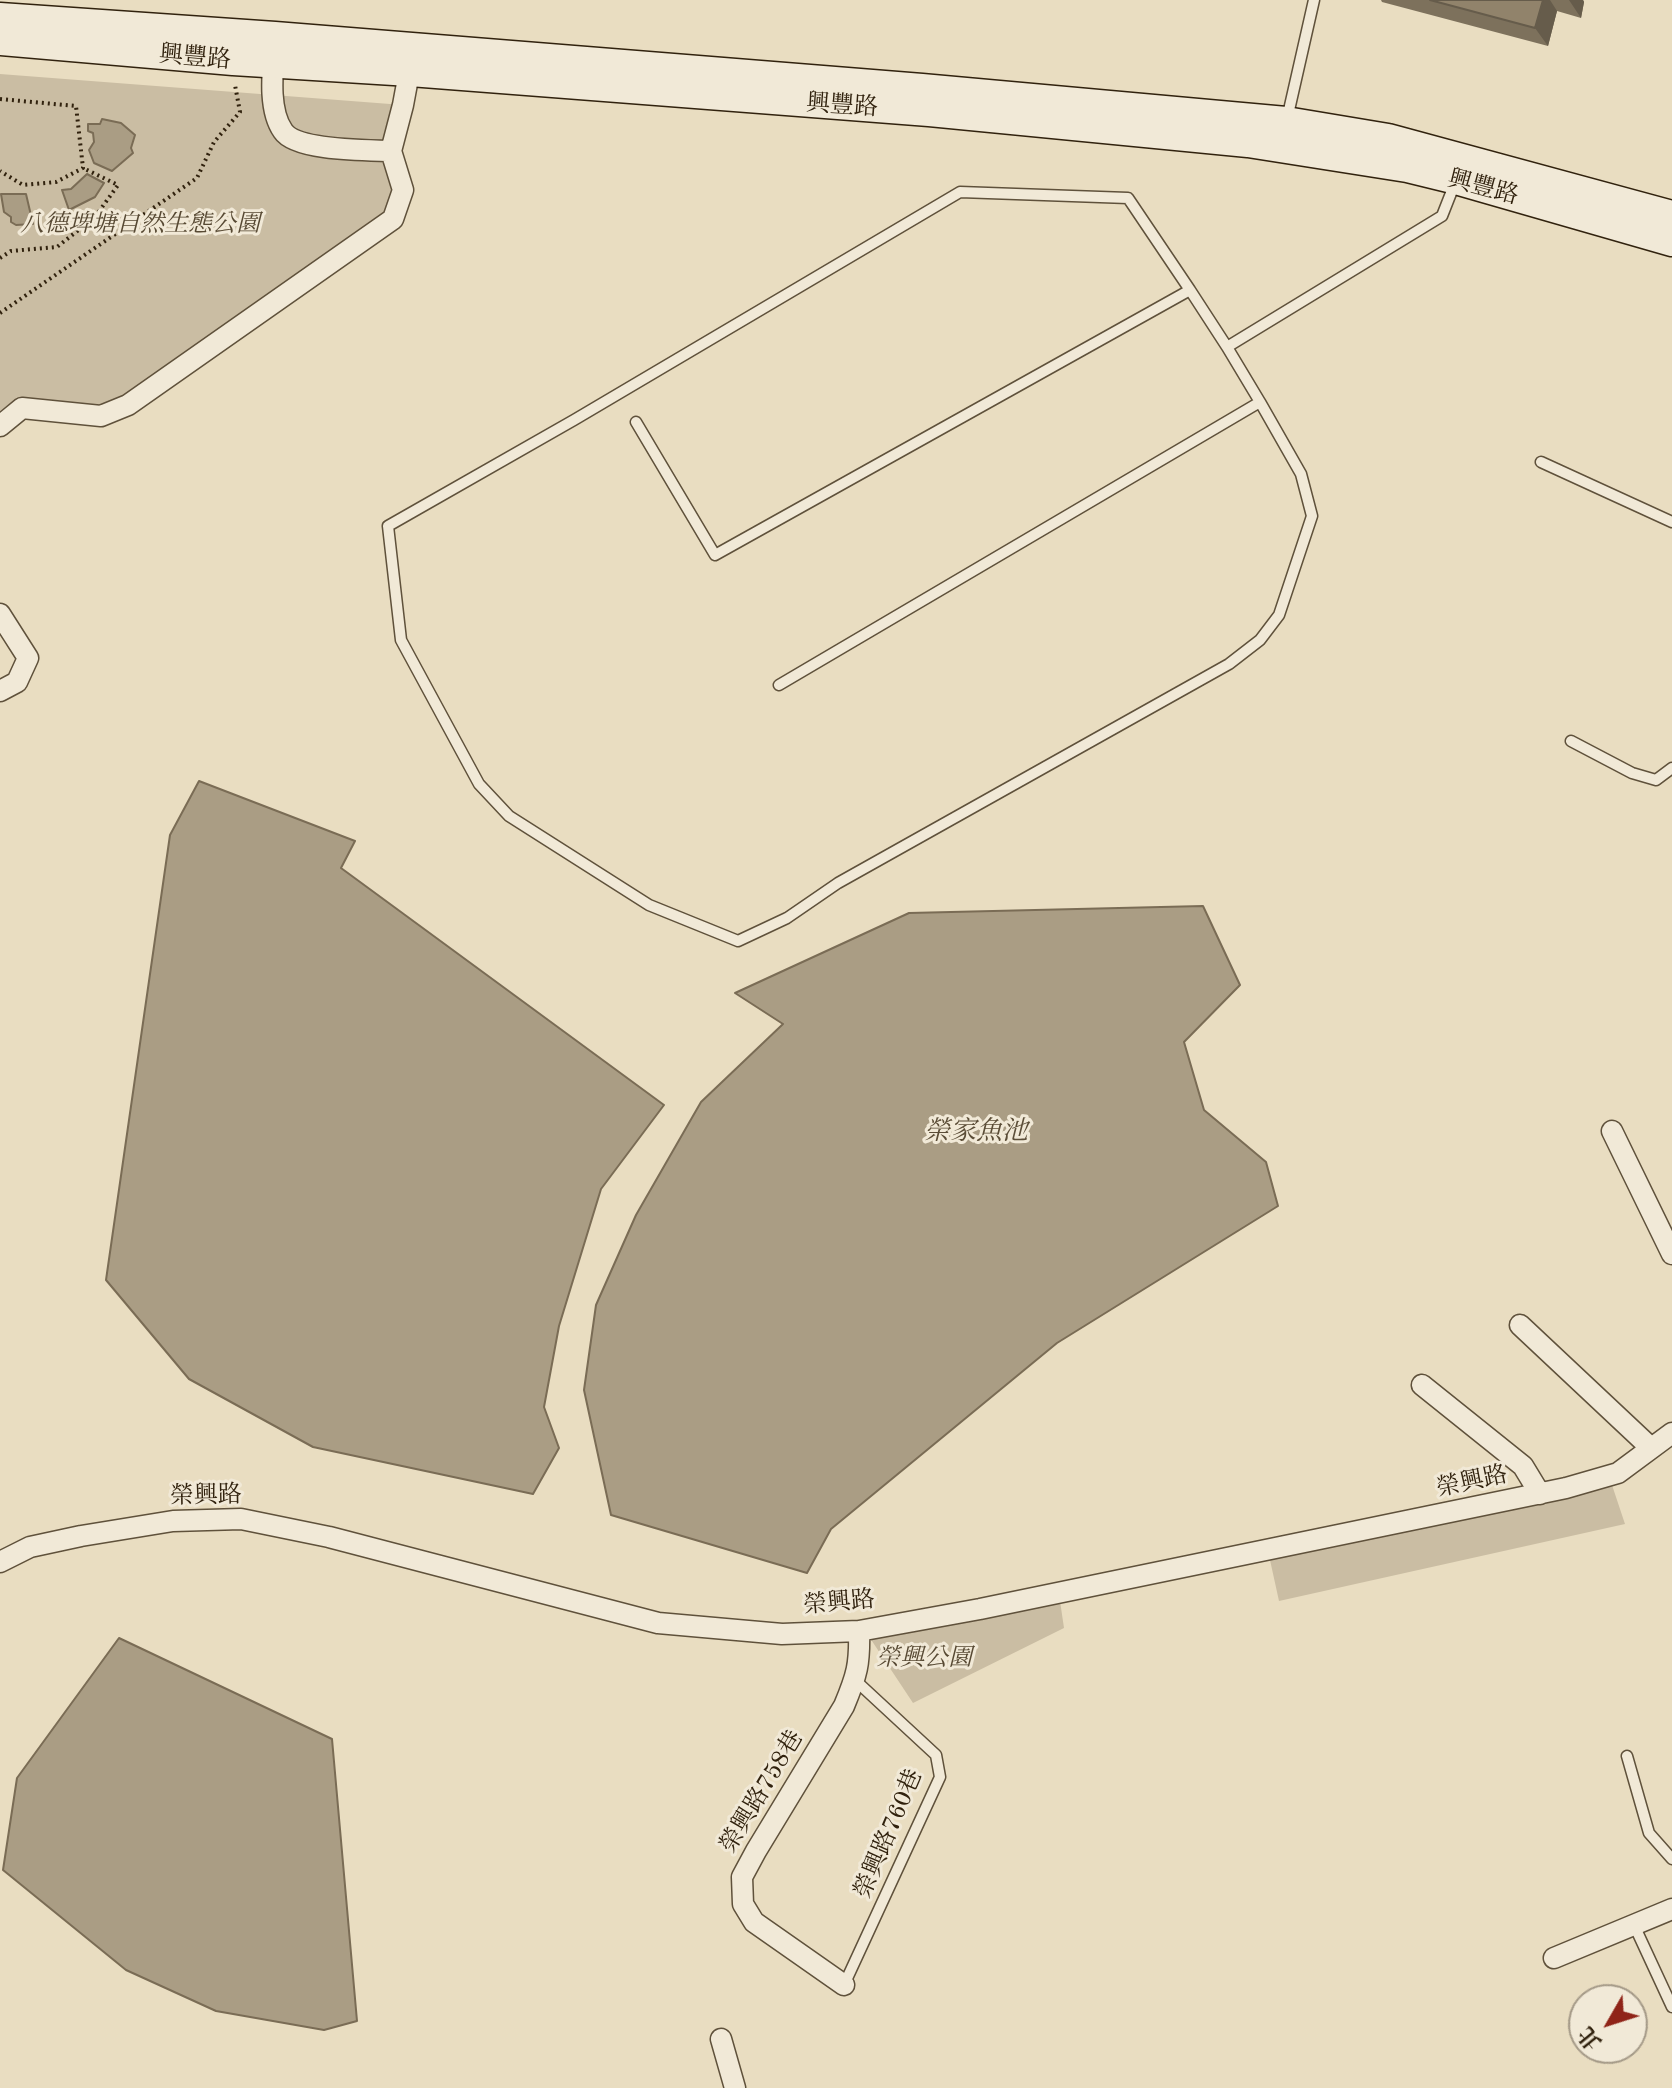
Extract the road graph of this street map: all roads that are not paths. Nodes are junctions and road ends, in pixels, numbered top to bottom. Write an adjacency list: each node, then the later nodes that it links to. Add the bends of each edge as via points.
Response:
1 (1314, 0): 6 (lane)
2 (0, 17): 4 (main road, 興豐路)
3 (0, 41): 4 (main road, 興豐路)
4 (274, 50): 5 (main road, 興豐路); 7 (street, via 274,113 284,134 307,145)
5 (411, 60): 6 (main road, 興豐路); 7 (street); 8 (main road, 興豐路, via 1248,143 1407,168)
6 (1286, 121): 8 (main road, 興豐路, via 1388,138)
7 (391, 151): 15 (street, via 403,190 393,219 254,318 128,405 101,416 22,408)
8 (1460, 169): 9 (main road, 興豐路); 10 (main road, 興豐路); 12 (lane, via 1442,216)
9 (1672, 215)
10 (1672, 242)
11 (1190, 290): 12 (lane); 13 (lane, via 1128,198 960,192 388,526 401,640 479,784 509,816 649,905 738,941 787,918 838,883 1229,664 1260,640 1279,615 1312,516 1301,474); 14 (lane, via 715,555)
12 (1227, 347): 13 (lane)
13 (1260, 402): 19 (lane)
14 (636, 422)
15 (0, 426)
16 (1541, 462): 17 (lane)
17 (1672, 522)
18 (0, 614): 20 (street, via 28,658 17,682)
19 (779, 685)
20 (0, 691)
21 (1571, 741): 22 (lane, via 1656,780)
22 (1672, 768)
23 (1612, 1131): 24 (street)
24 (1672, 1254)
25 (1520, 1325): 28 (street)
26 (1422, 1385): 29 (street, via 1523,1466)
27 (1672, 1433): 28 (street, 榮興路)
28 (1651, 1448): 29 (street, 榮興路, via 1618,1473)
29 (1540, 1494): 31 (street, 榮興路)
30 (0, 1562): 31 (street, 榮興路, via 30,1547 81,1536 173,1521 241,1519 658,1623 782,1634)
31 (859, 1631): 32 (street, 榮興路758巷)
32 (855, 1680): 38 (lane, 榮興路760巷, via 936,1755 940,1777); 38 (street, 榮興路758巷, via 742,1877 743,1904 754,1922)
33 (1627, 1756): 34 (lane, via 1649,1833)
34 (1672, 1859)
35 (1672, 1909): 36 (street)
36 (1634, 1925): 37 (street); 39 (lane)
37 (1554, 1958)
38 (844, 1985)
39 (1672, 2007)
40 (721, 2039): 41 (street)
41 (735, 2088)

